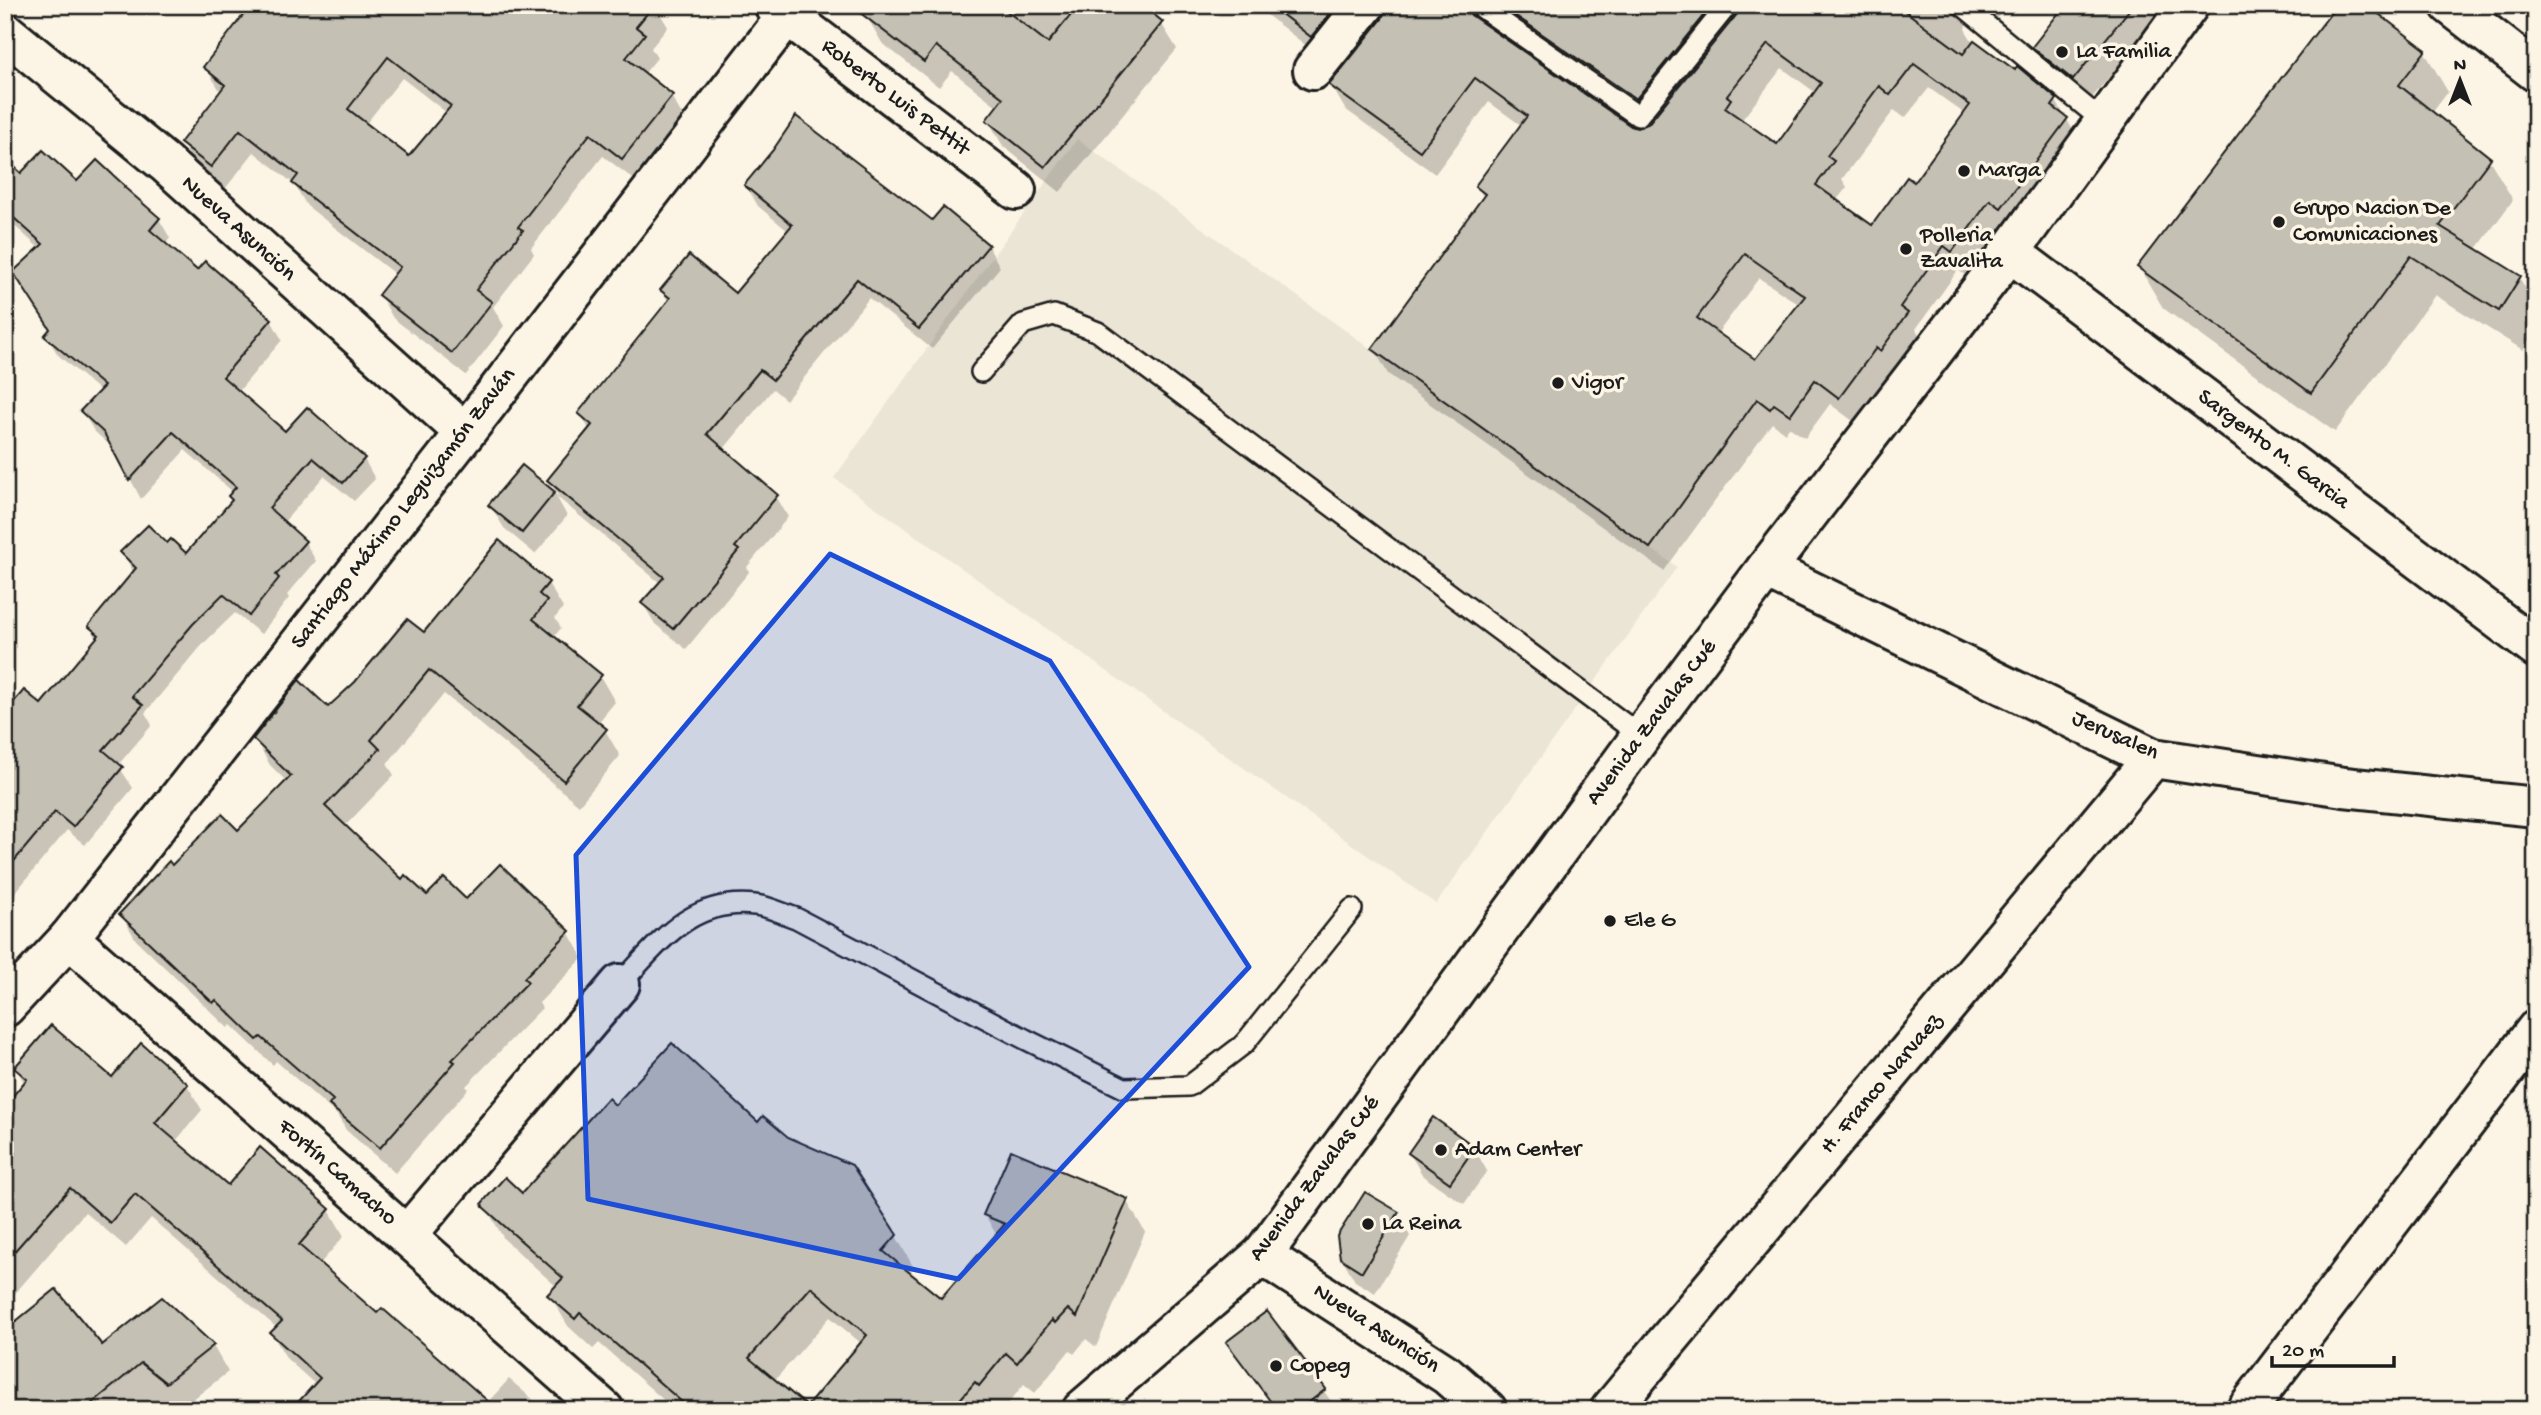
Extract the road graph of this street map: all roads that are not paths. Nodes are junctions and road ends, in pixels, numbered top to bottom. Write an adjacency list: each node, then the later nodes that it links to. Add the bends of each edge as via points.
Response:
1 (1365, 5): 9 (street)
2 (1478, 5): 3 (lane, via 1638,116)
3 (1728, 5)
4 (1962, 5): 11 (lane)
5 (2189, 5): 11 (street, Avenida Zavalas Cué)
6 (2450, 5): 10 (street)
7 (785, 9): 12 (street, Roberto Luis Pettit); 15 (street, Santiago Máximo Leguizamón Zaván)
8 (5, 32): 15 (street, Nueva Asunción, via 165,163)
9 (1313, 69)
10 (2536, 72)
11 (2104, 122): 13 (street, Avenida Zavalas Cué)
12 (1016, 190)
13 (2010, 251): 16 (street, Avenida Zavalas Cué); 17 (street, Sargento M. Garcia)
14 (981, 372): 18 (lane, via 1023,324 1054,315 1098,332)
15 (465, 433): 22 (street, Santiago Máximo Leguizamón Zaván)
16 (1766, 569): 18 (street, Avenida Zavalas Cué); 19 (street, Jerusalen)
17 (2536, 648)
18 (1641, 736): 27 (street, Avenida Zavalas Cué)
19 (2153, 758): 20 (street, Jerusalen, via 2344,787); 31 (street, H. Franco Narvaez)
20 (2536, 807)
21 (1352, 909): 23 (lane, via 1244,1044 1189,1086 1124,1088 796,919 755,905 708,908 671,930)
22 (68, 938): 24 (street, Santiago Máximo Leguizamón Zaván); 26 (street, Fortín Camacho)
23 (620, 984): 26 (street)
24 (5, 1007)
25 (2536, 1030): 32 (street)
26 (407, 1235): 28 (street, Fortín Camacho)
27 (1262, 1255): 29 (street, Avenida Zavalas Cué); 30 (street, Nueva Asunción, via 1447,1375)
28 (604, 1410)
29 (1082, 1410)
30 (1487, 1410)
31 (1610, 1410)
32 (2246, 1410)

